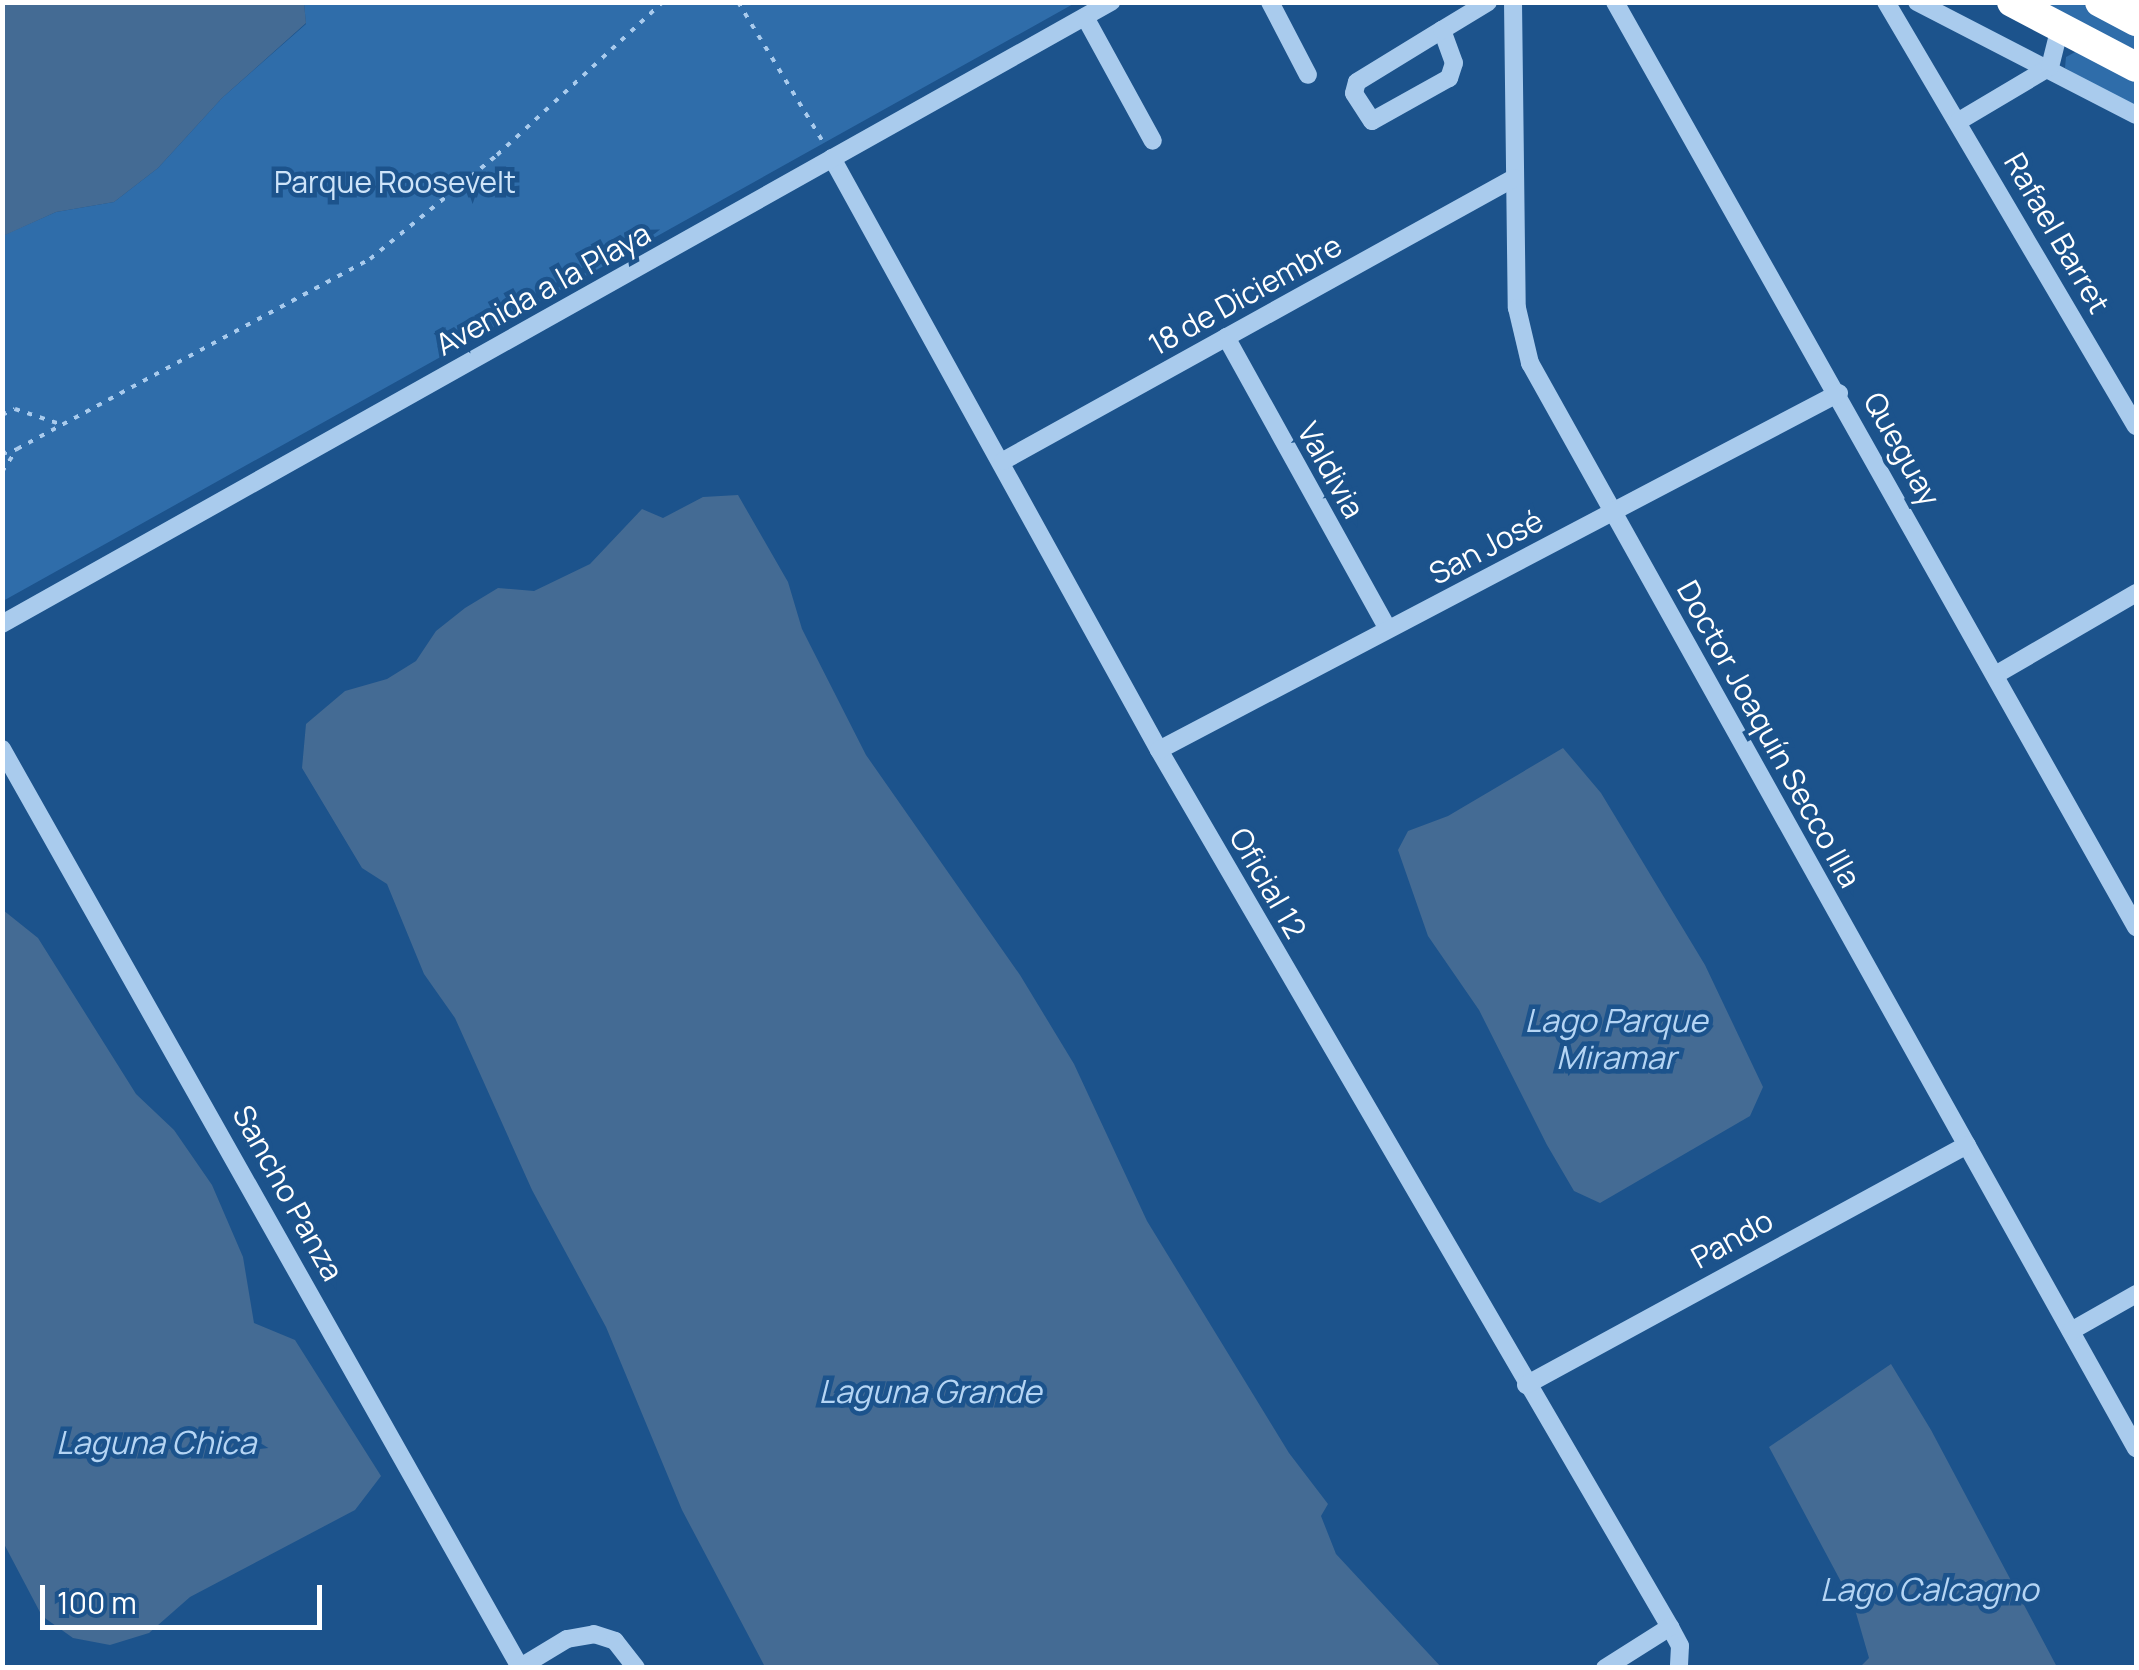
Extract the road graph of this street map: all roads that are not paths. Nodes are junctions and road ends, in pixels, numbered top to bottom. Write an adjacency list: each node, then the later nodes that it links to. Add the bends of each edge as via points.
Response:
1 (1111, 2): 10 (street, Avenida a la Playa)
2 (1270, 2): 16 (street)
3 (1488, 2): 13 (street)
4 (1513, 2): 21 (street, Doctor Joaquín Secco Illa)
5 (1614, 2): 23 (street, Queguay)
6 (1886, 2): 18 (street, Rafael Barret)
7 (1917, 2): 15 (street)
8 (2012, 2): 12 (highway)
9 (2100, 2): 11 (highway)
10 (1085, 17): 19 (street); 20 (street, Avenida a la Playa)
11 (2136, 21)
12 (2060, 27): 14 (highway); 15 (street)
13 (1442, 30): 13 (street, via 1353,87 1372,121 1449,78 1454,64)
14 (2136, 66)
15 (2050, 67): 17 (street); 18 (street)
16 (1308, 75)
17 (2136, 115)
18 (1959, 121): 24 (street, Rafael Barret)
19 (1153, 141)
20 (832, 158): 26 (street, Oficial 12); 29 (street, Avenida a la Playa)
21 (1514, 178): 22 (street, 18 de Diciembre); 27 (street, Doctor Joaquín Secco Illa, via 1519,337)
22 (1226, 337): 26 (street, 18 de Diciembre); 30 (street, Valdivia)
23 (1839, 392): 27 (street, San José); 31 (street, Queguay)
24 (2131, 408): 25 (street, Rafael Barret)
25 (2136, 426)
26 (1002, 461): 33 (street, Oficial 12)
27 (1613, 512): 30 (street, San José); 35 (street, Doctor Joaquín Secco Illa)
28 (2136, 594): 31 (street)
29 (2, 624)
30 (1388, 630): 33 (street, San José)
31 (1997, 674): 34 (street, Queguay)
32 (2, 749): 41 (street, Sancho Panza)
33 (1159, 750): 38 (street, Oficial 12)
34 (2136, 926)
35 (1967, 1145): 37 (street, Doctor Joaquín Secco Illa); 38 (street, Pando)
36 (2136, 1294): 37 (street)
37 (2071, 1331): 39 (street, Doctor Joaquín Secco Illa)
38 (1526, 1385): 40 (street, Oficial 12)
39 (2136, 1448)
40 (1670, 1627): 43 (street); 44 (street, Oficial 12, via 1680,1646)
41 (519, 1667): 42 (street, via 567,1639 594,1634 615,1641)
42 (636, 1668)
43 (1605, 1668)
44 (1679, 1668)

